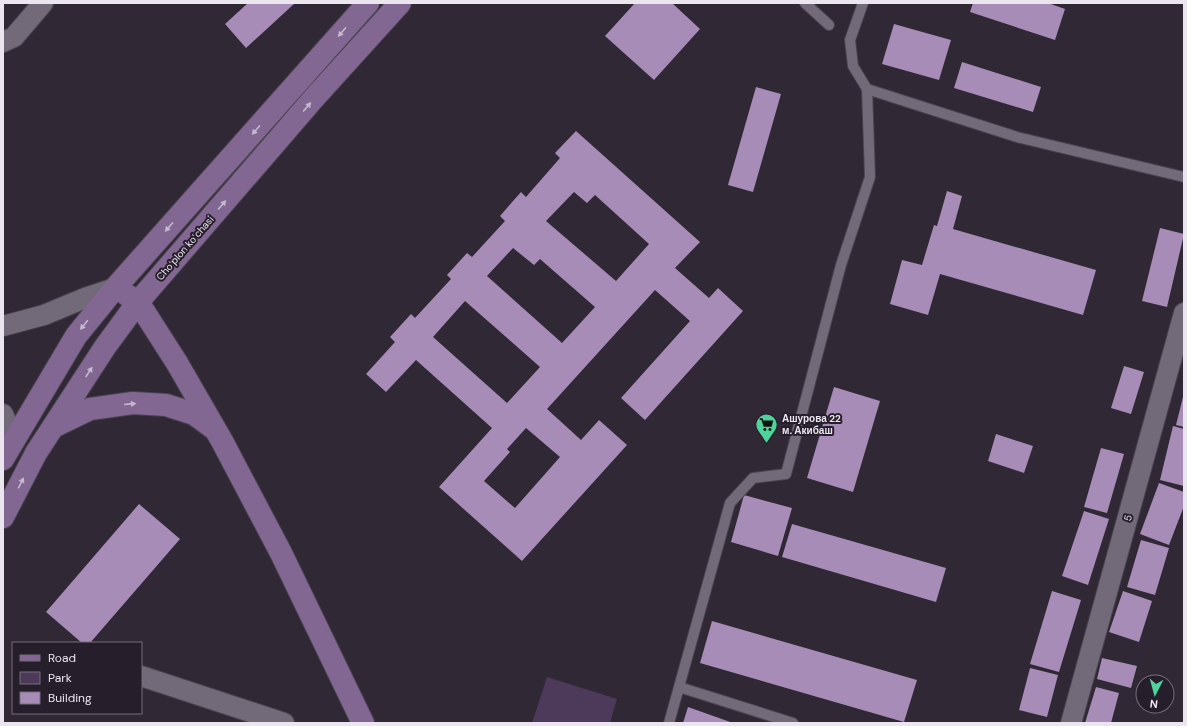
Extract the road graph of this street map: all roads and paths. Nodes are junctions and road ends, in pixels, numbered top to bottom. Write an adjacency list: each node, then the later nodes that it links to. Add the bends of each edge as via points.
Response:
1 (43, 3): 7 (street, via 14,37)
2 (368, 3): 10 (main road, one-way to 10)
3 (400, 3): 11 (main road, Choʻplon koʻchasi, one-way to 3, via 314,98)
4 (805, 3): 6 (lane)
5 (863, 3): 8 (lane, via 850,40 853,66)
6 (829, 25)
7 (3, 42)
8 (867, 89): 9 (lane, via 1017,137); 21 (lane, via 870,176 842,265 786,474 753,478 730,503)
9 (1184, 177)
10 (115, 288): 11 (main road); 13 (street, via 44,315); 17 (main road, one-way to 17, via 76,336)
11 (138, 302): 15 (main road, Choʻplon koʻchasi, one-way to 11); 16 (main road)
12 (1184, 313): 26 (street, 5 / 5)
13 (3, 326)
14 (3, 414): 17 (street)
15 (53, 427): 16 (main road, one-way to 16, via 90,409 133,403 166,405 194,414); 19 (main road, Choʻplon koʻchasi, one-way to 15, via 36,453)
16 (216, 430): 23 (main road, via 281,553)
17 (14, 439): 18 (main road)
18 (3, 459)
19 (3, 517)
20 (142, 676): 22 (street)
21 (679, 687): 24 (lane); 25 (lane)
22 (284, 723)
23 (364, 723)
24 (669, 723)
25 (793, 723)
26 (1072, 723)

